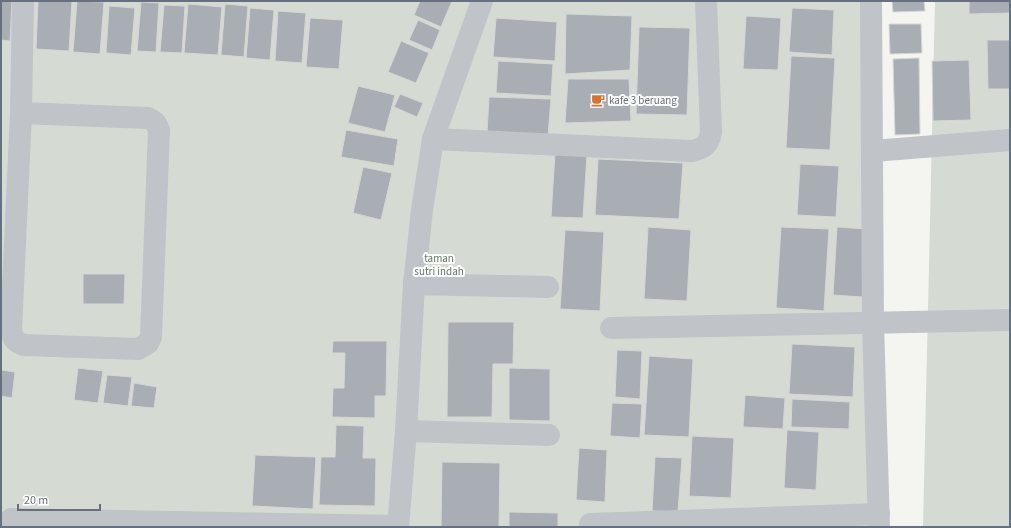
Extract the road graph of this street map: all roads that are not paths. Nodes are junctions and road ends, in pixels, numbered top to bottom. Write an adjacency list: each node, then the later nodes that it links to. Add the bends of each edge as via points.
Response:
1 (23, 1): 5 (street)
2 (482, 1): 6 (street)
3 (706, 1): 6 (street, via 711,132 709,142 703,149 692,151)
4 (871, 1): 8 (street)
5 (21, 113): 5 (street, via 11,330 13,339 24,345 138,349 144,347 151,337 159,130 157,125 154,120 148,118)
6 (432, 139): 9 (street)
7 (1010, 140): 8 (street)
8 (873, 151): 12 (street)
9 (414, 284): 10 (street); 14 (street)
10 (548, 287)
11 (1010, 320): 12 (street)
12 (874, 323): 13 (street); 17 (street)
13 (611, 328)
14 (406, 431): 15 (street); 19 (street)
15 (549, 435)
16 (11, 518): 19 (street)
17 (879, 520): 18 (street)
18 (590, 524)
19 (398, 527)

